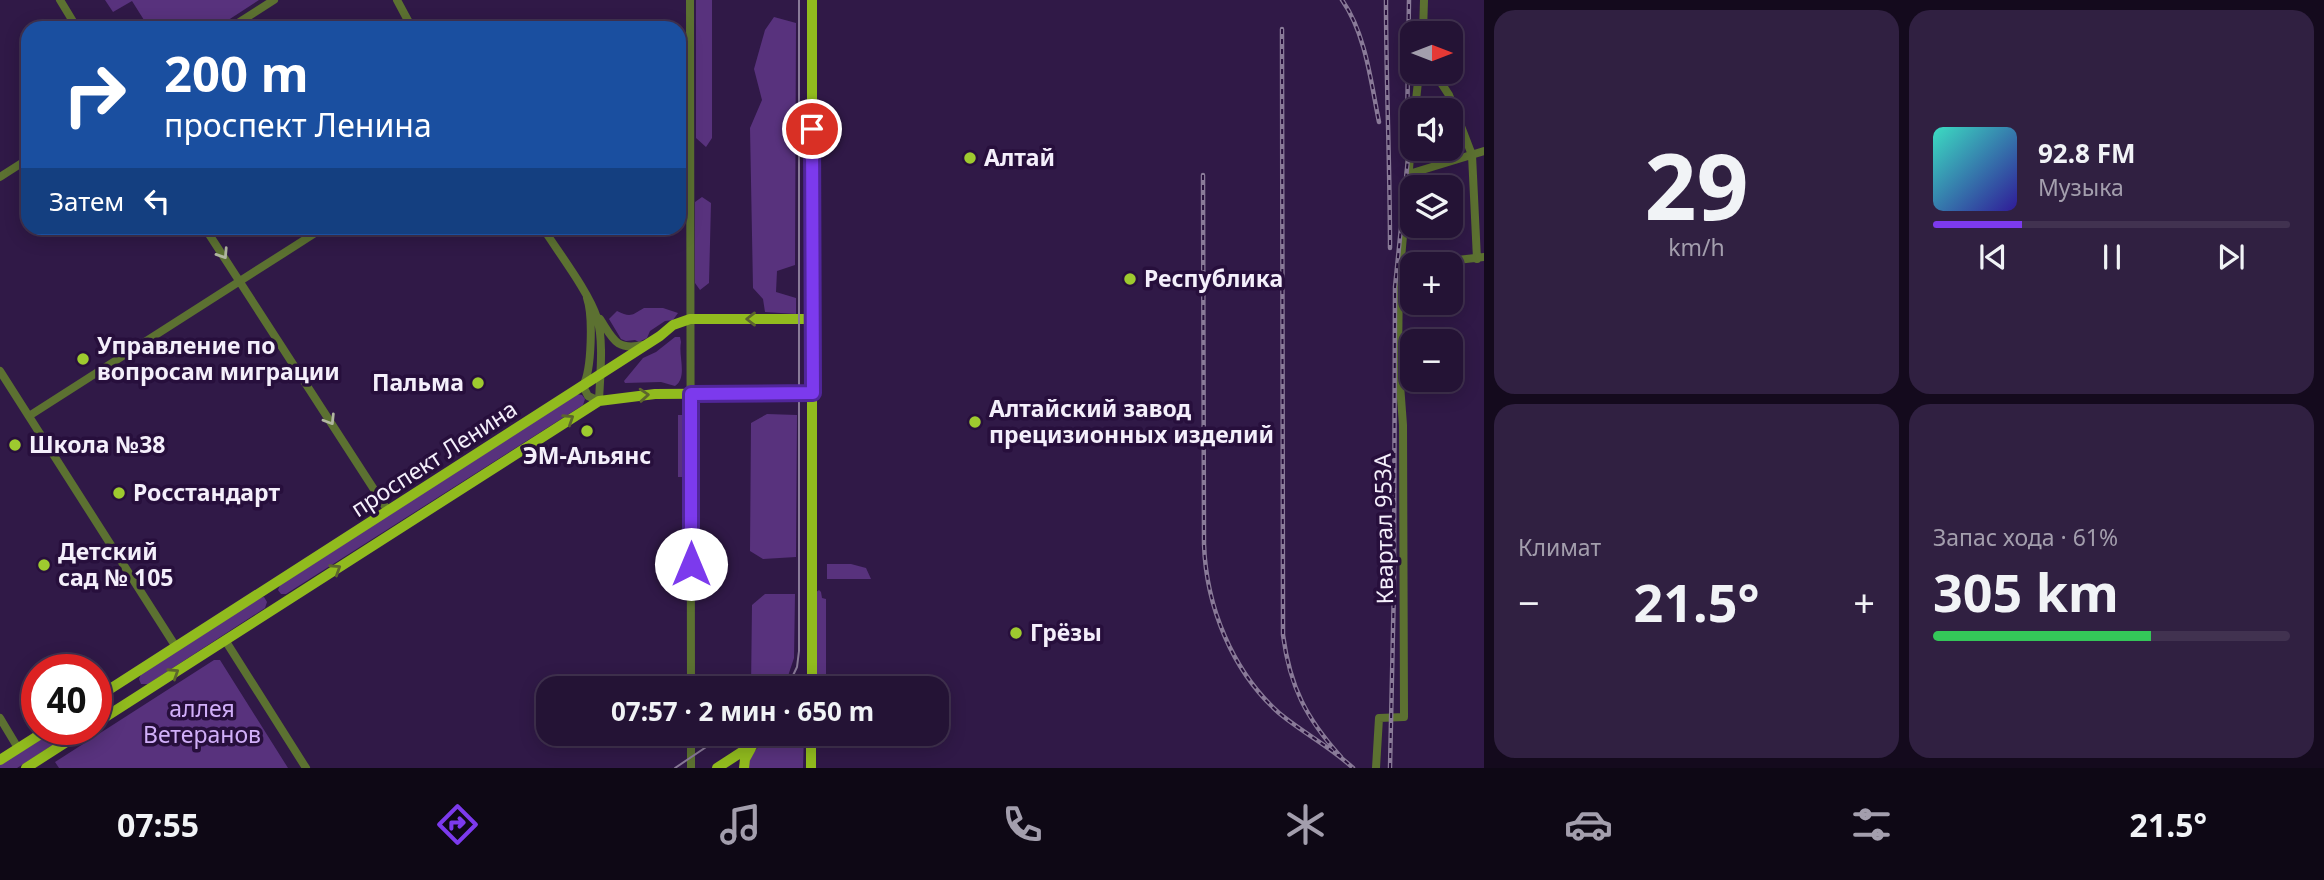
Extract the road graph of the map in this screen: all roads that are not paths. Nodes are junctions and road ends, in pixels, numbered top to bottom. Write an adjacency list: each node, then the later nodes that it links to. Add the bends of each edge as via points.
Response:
1 (60, 0): 7 (street)
2 (274, 0): 8 (street)
3 (397, 0): 9 (street)
4 (690, 0): 26 (street)
5 (812, 0): 27 (main road)
6 (1424, 0): 10 (street)
7 (73, 21)
8 (241, 21)
9 (408, 21)
10 (1423, 21)
11 (1442, 84): 13 (street)
12 (1484, 151): 13 (street)
13 (1472, 155): 16 (street); 21 (street)
14 (1410, 161): 16 (street, Квартал 953А)
15 (21, 164): 17 (street)
16 (1409, 174): 22 (street, Квартал 953А)
17 (0, 177)
18 (210, 235): 23 (street, one-way to 23)
19 (313, 235): 23 (street)
20 (547, 235): 24 (street)
21 (1480, 258)
22 (1399, 266): 62 (street, Квартал 953А, via 1404,717 1380,718)
23 (240, 281): 35 (street); 36 (street, one-way to 36)
24 (587, 298): 25 (street); 31 (street, via 591,311 588,374)
25 (594, 309): 28 (street, via 620,345 628,348); 30 (street, via 599,325)
26 (691, 319): 27 (main road, проспект Ленина, one-way to 26); 28 (main road, проспект Ленина, via 673,325); 33 (street)
27 (812, 319): 32 (main road)
28 (649, 343): 30 (main road, проспект Ленина)
29 (0, 371): 35 (street)
30 (600, 374): 31 (main road, проспект Ленина); 34 (street)
31 (583, 386): 34 (street); 36 (main road, проспект Ленина)
32 (813, 393): 33 (main road, проспект Ленина); 42 (main road)
33 (691, 394): 34 (main road, проспект Ленина, one-way to 33); 41 (street)
34 (598, 401): 38 (main road, проспект Ленина, one-way to 34)
35 (29, 416): 40 (street)
36 (388, 511): 37 (main road, проспект Ленина)
37 (268, 588): 38 (main road); 40 (main road, проспект Ленина)
38 (279, 606): 39 (main road, проспект Ленина)
39 (225, 640): 45 (main road, проспект Ленина, one-way to 39); 57 (street)
40 (176, 647): 43 (main road, проспект Ленина)
41 (691, 676)
42 (812, 676)
43 (129, 677): 44 (main road, проспект Ленина); 45 (main road)
44 (112, 688)
45 (139, 695): 46 (main road, проспект Ленина)
46 (112, 713)
47 (0, 718): 54 (street)
48 (23, 745): 54 (main road)
49 (62, 745): 56 (main road)
50 (691, 746): 58 (street)
51 (751, 746): 59 (main road)
52 (752, 746): 60 (main road)
53 (811, 746): 61 (main road)
54 (18, 748): 55 (main road)
55 (0, 760)
56 (26, 768)
57 (306, 768)
58 (691, 768)
59 (717, 768)
60 (744, 768)
61 (811, 768)
62 (1376, 768)

